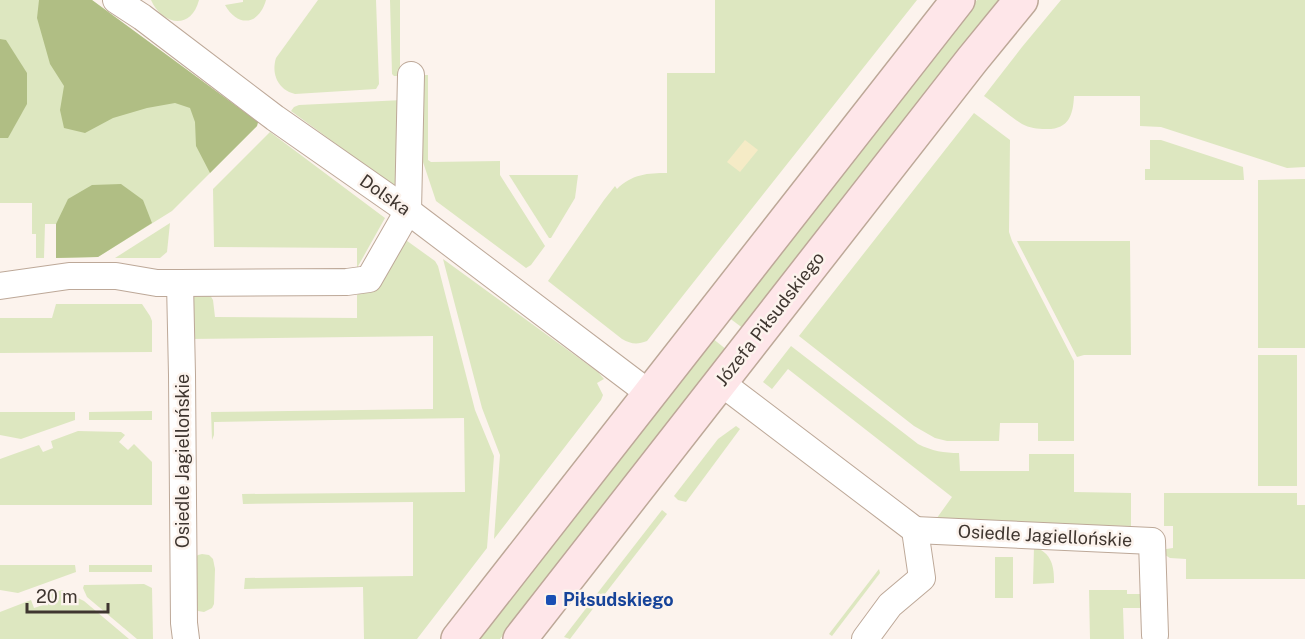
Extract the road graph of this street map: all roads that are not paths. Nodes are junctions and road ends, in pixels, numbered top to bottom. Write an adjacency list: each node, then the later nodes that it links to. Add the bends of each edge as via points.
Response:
1 (116, 0): 5 (street, Dolska)
2 (958, 0): 9 (street)
3 (1021, 0): 8 (street, Józefa Piłsudskiego)
4 (411, 75): 5 (street)
5 (408, 211): 6 (street, via 369,279); 9 (street, Dolska)
6 (180, 283): 7 (street, via 69,276); 12 (street, Osiedle Jagiellońskie)
7 (0, 286)
8 (720, 382): 10 (street); 14 (street, Józefa Piłsudskiego)
9 (650, 394): 13 (street)
10 (915, 530): 11 (street, Osiedle Jagiellońskie, via 1152,541); 15 (street, via 922,578 890,605)
11 (1155, 635)
12 (186, 639)
13 (458, 639)
14 (520, 639)
15 (865, 639)

